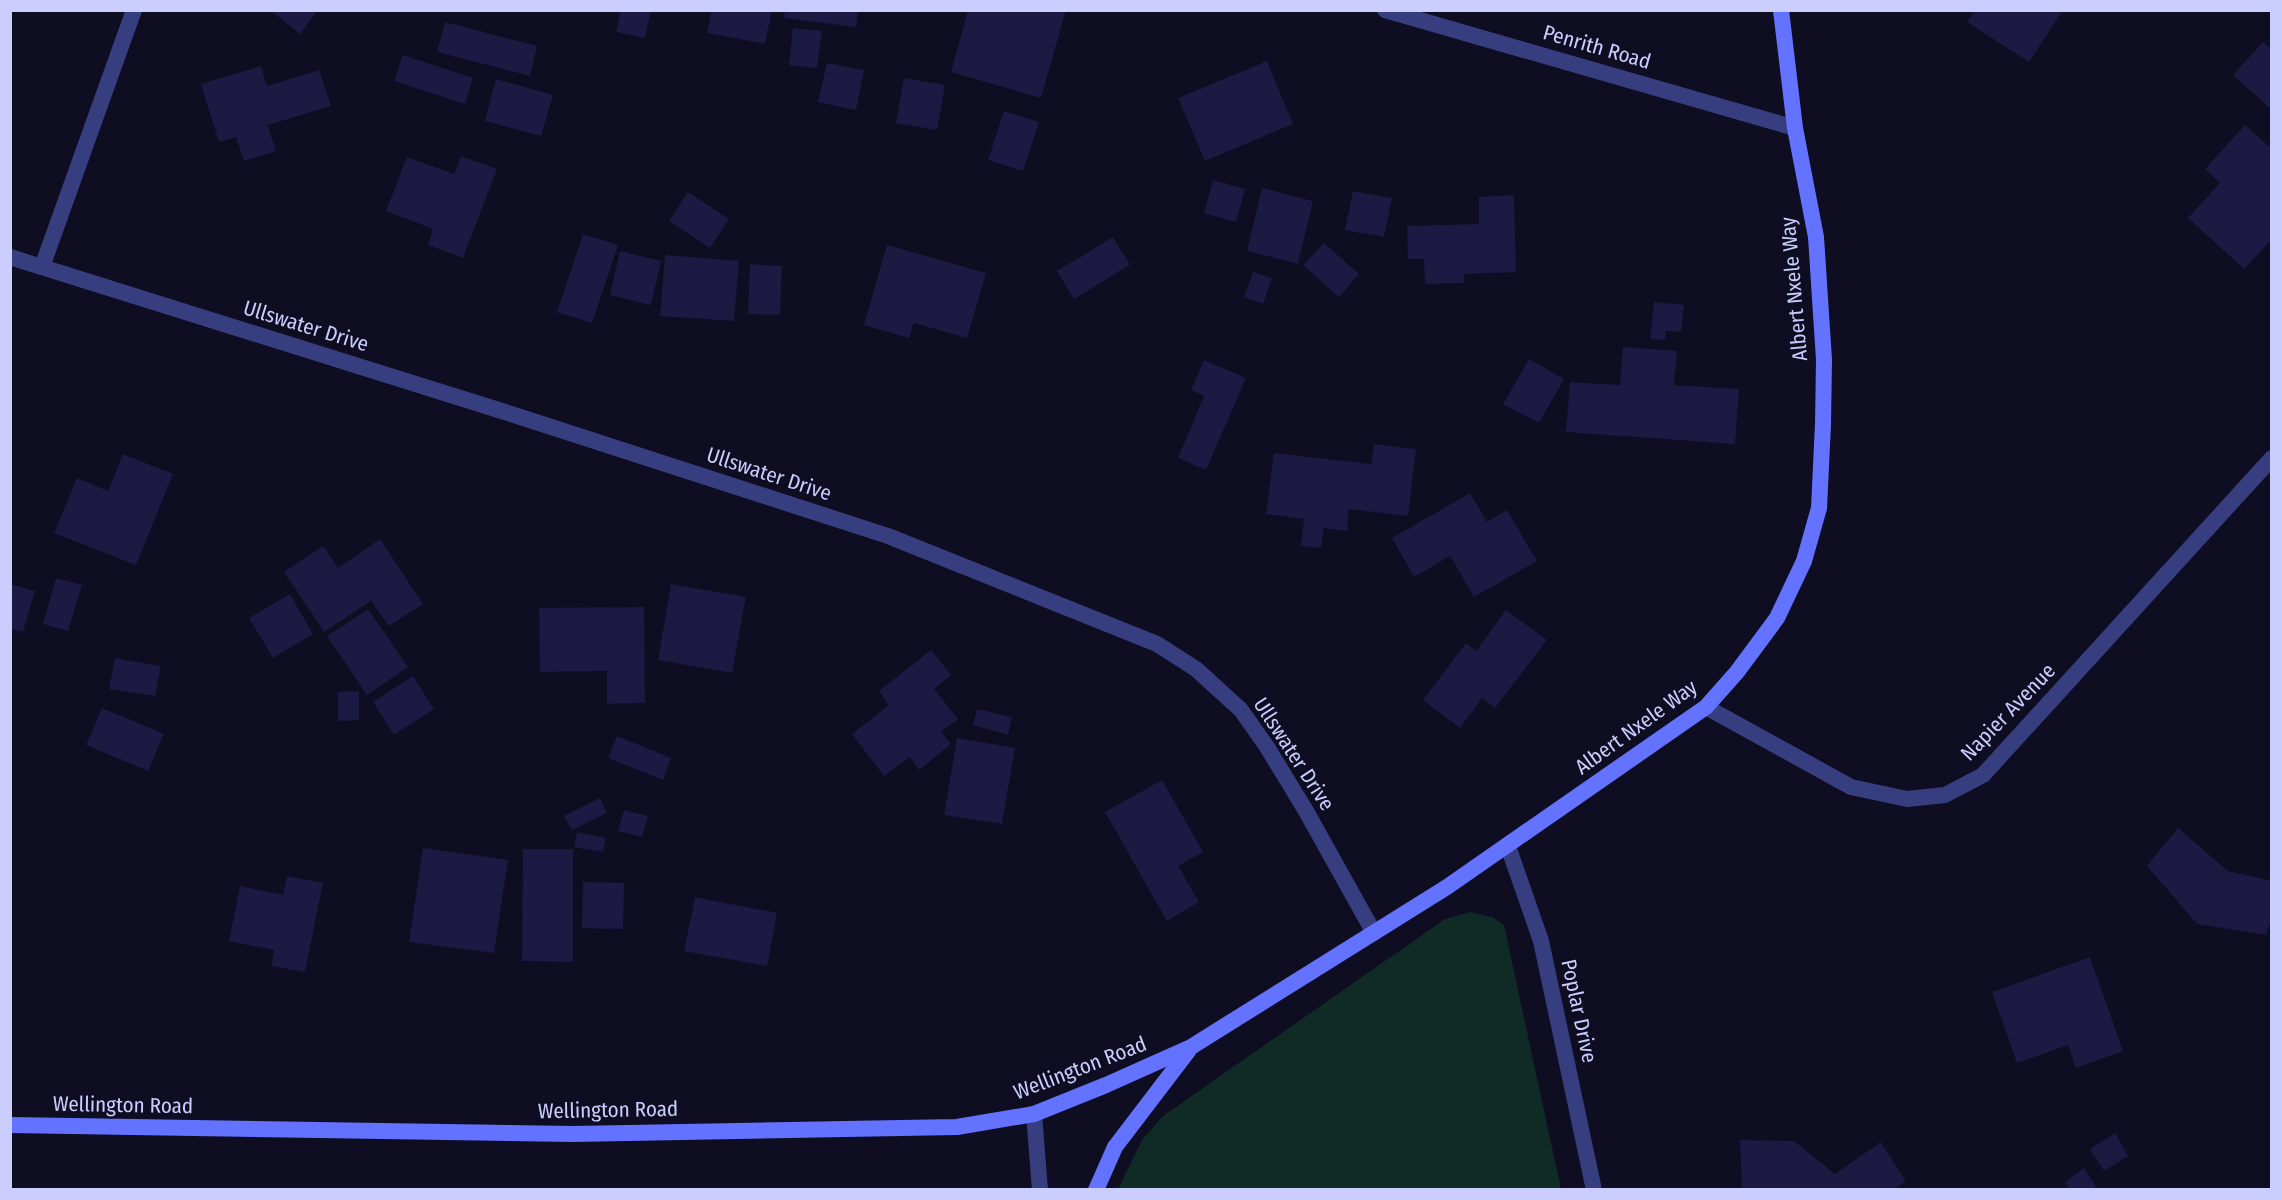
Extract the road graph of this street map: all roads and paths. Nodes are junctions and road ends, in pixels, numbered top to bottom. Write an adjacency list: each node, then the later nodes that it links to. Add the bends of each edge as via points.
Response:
1 (134, 10): 6 (street)
2 (1385, 10): 4 (street, Penrith Road)
3 (1781, 10): 4 (main road, Albert Nxele Way)
4 (1795, 128): 8 (main road, Albert Nxele Way, via 1816,237 1824,360 1819,508 1804,561 1777,618)
5 (10, 257): 6 (street, Ullswater Drive)
6 (42, 267): 10 (street, Ullswater Drive, via 888,536 1157,644 1196,669 1241,710 1306,812)
7 (2271, 458): 8 (street, Napier Avenue, via 1983,776 1945,795 1906,799 1851,787)
8 (1706, 707): 9 (main road, Albert Nxele Way)
9 (1508, 846): 10 (main road, Albert Nxele Way); 16 (street, Poplar Drive, via 1541,941)
10 (1374, 933): 11 (main road, Albert Nxele Way)
11 (1191, 1047): 12 (main road, Wellington Road); 15 (main road, via 1115,1147)
12 (1034, 1114): 13 (main road, Wellington Road, via 957,1127 573,1134); 14 (street)
13 (10, 1125)
14 (1040, 1190)
15 (1096, 1190)
16 (1594, 1190)

